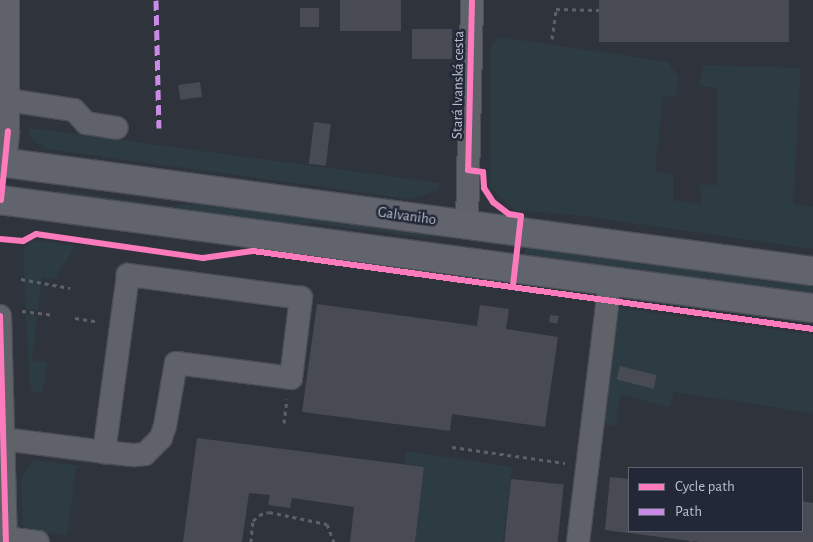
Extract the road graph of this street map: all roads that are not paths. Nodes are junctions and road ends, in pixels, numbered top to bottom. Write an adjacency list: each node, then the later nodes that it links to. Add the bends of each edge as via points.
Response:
1 (8, 0): 3 (street)
2 (472, 0): 7 (street, Stará Ivanská cesta)
3 (8, 100): 4 (street, via 74,110 86,123); 5 (street)
4 (117, 128)
5 (3, 162): 6 (main road); 7 (main road, Galvaniho)
6 (0, 204): 8 (main road)
7 (467, 224): 8 (main road); 9 (main road, Galvaniho)
8 (466, 262): 10 (main road)
9 (813, 271)
10 (610, 281): 11 (main road); 17 (street)
11 (813, 308)
12 (10, 314): 13 (street)
13 (2, 435): 14 (street); 15 (street)
14 (104, 452): 14 (street, via 128,275 301,298 291,378 176,363 161,438 145,454)
15 (6, 540): 16 (street)
16 (38, 542)
17 (578, 542)

